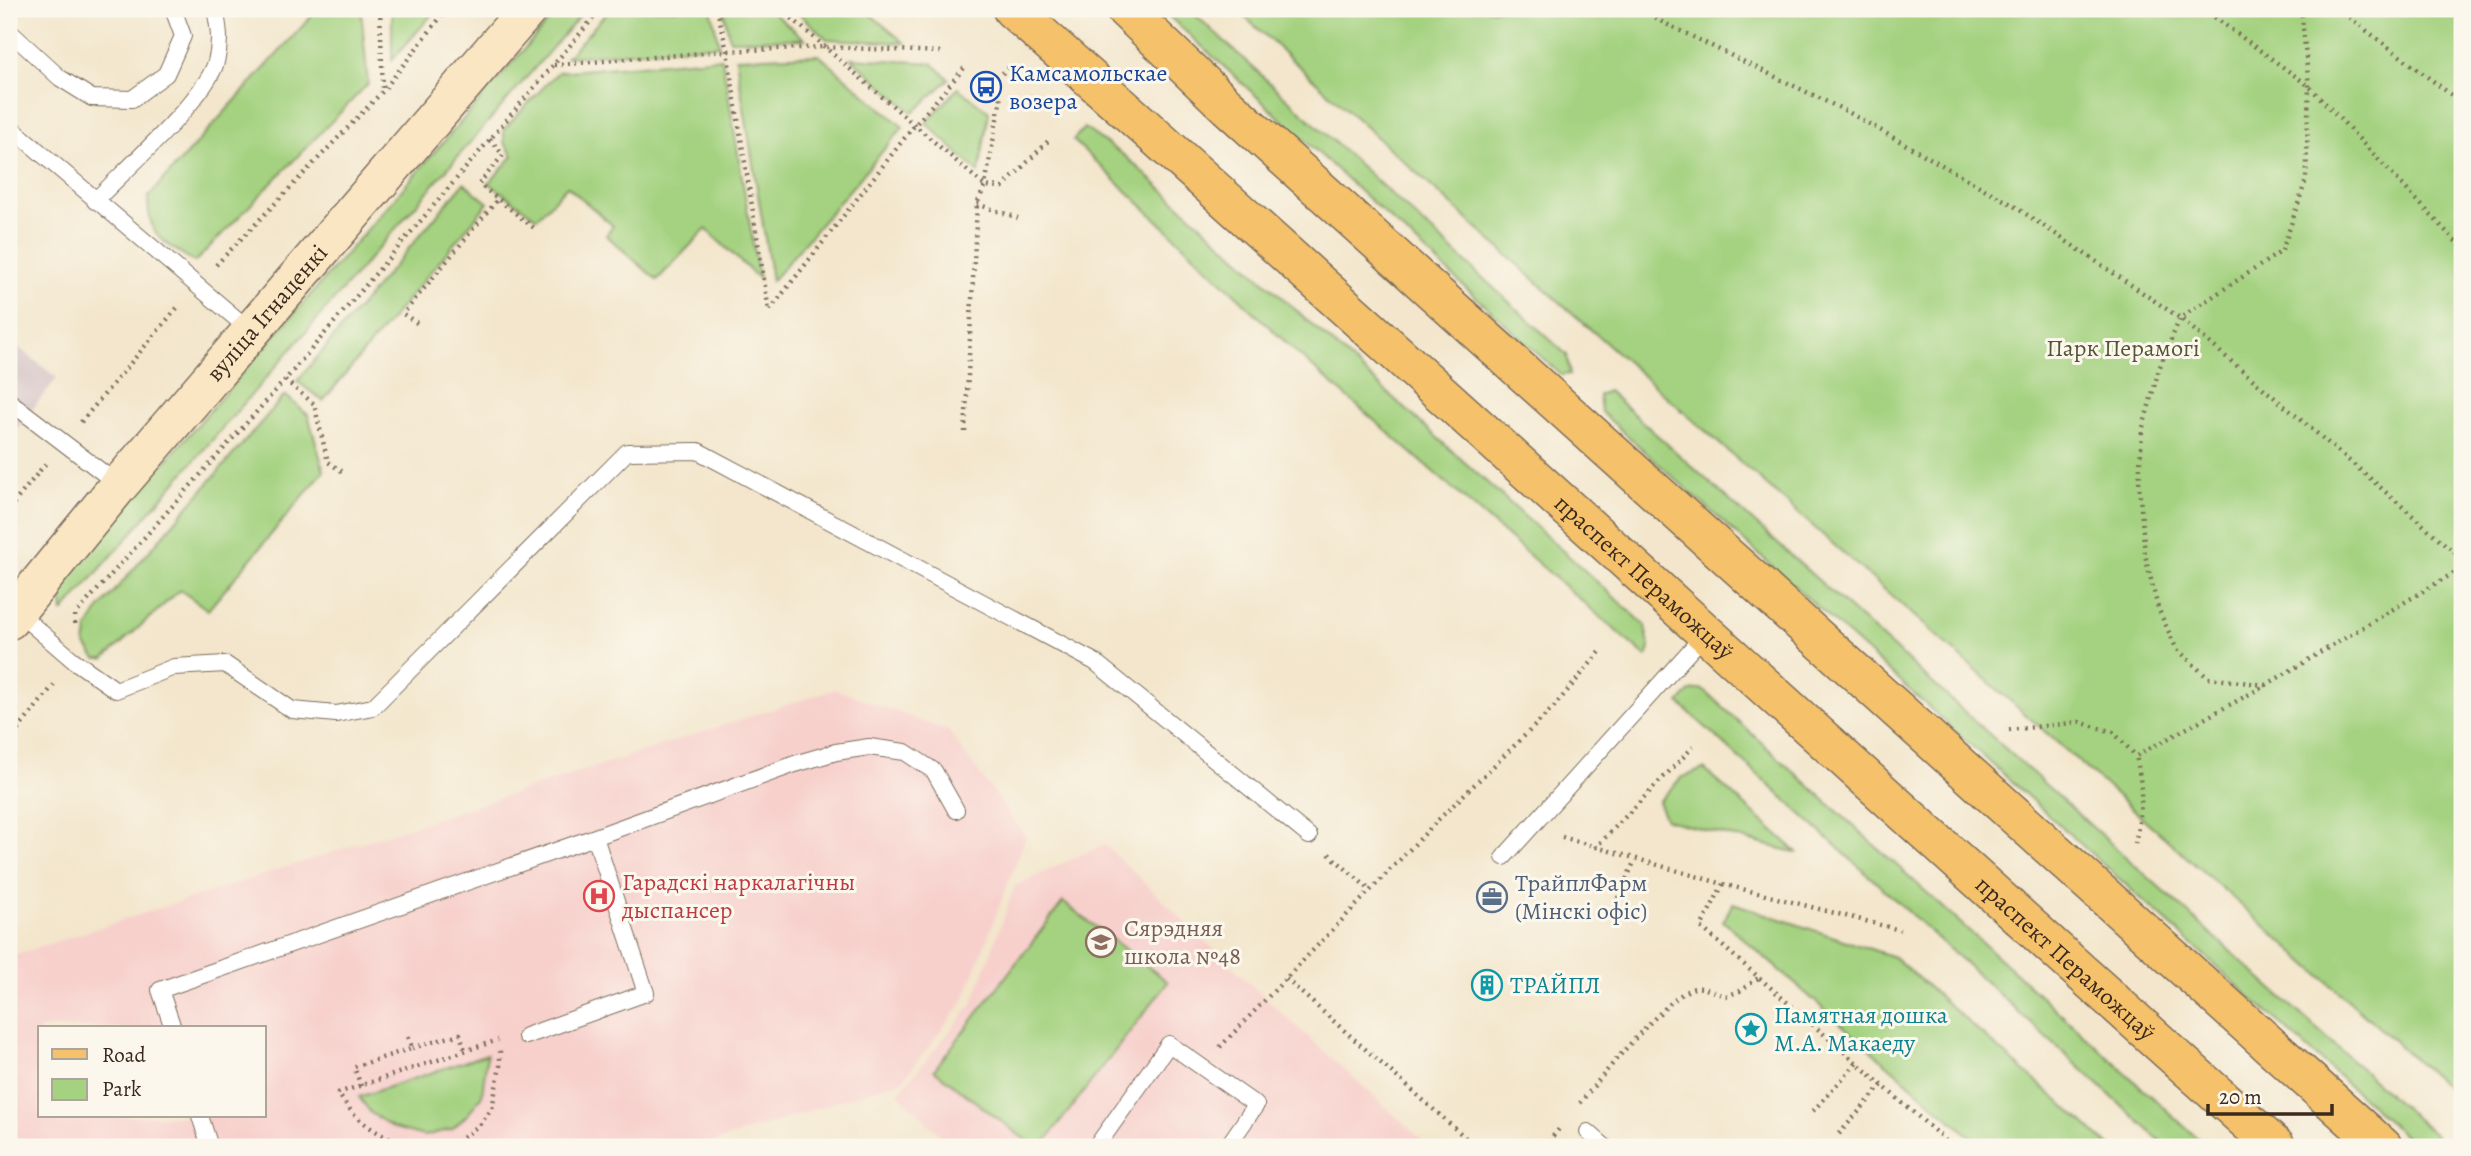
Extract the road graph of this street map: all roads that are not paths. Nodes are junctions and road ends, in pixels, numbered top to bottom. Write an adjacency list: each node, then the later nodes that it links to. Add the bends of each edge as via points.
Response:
1 (173, 9): 6 (lane, via 183,36 178,49 166,74 132,99 92,98 60,78)
2 (215, 9): 8 (lane, via 220,36 216,65 195,98)
3 (527, 9): 9 (street, вуліца Ігнаценкі)
4 (1012, 9): 13 (main road, праспект Пераможцаў)
5 (1125, 9): 27 (main road, via 1227,106)
6 (9, 31)
7 (9, 126): 8 (lane)
8 (95, 201): 9 (lane)
9 (252, 332): 11 (street, вуліца Ігнаценкі)
10 (9, 401): 11 (lane)
11 (119, 485): 12 (street, вуліца Ігнаценкі)
12 (12, 616): 15 (lane, via 116,690 174,667 225,664 292,710 336,714 373,708 627,452 698,451 1095,662)
13 (1706, 633): 17 (lane); 26 (main road, праспект Пераможцаў)
14 (956, 810): 16 (lane, via 934,771 905,752 869,747 795,764)
15 (1309, 836)
16 (595, 837): 18 (lane, via 160,990); 19 (lane, via 646,993)
17 (1504, 857)
18 (172, 1026)
19 (526, 1036)
20 (201, 1118): 22 (lane)
21 (1588, 1132): 25 (lane)
22 (210, 1147)
23 (1096, 1147): 24 (lane, via 1169,1044 1256,1105)
24 (1227, 1147)
25 (1605, 1147)
26 (2276, 1147)
27 (2383, 1147)

